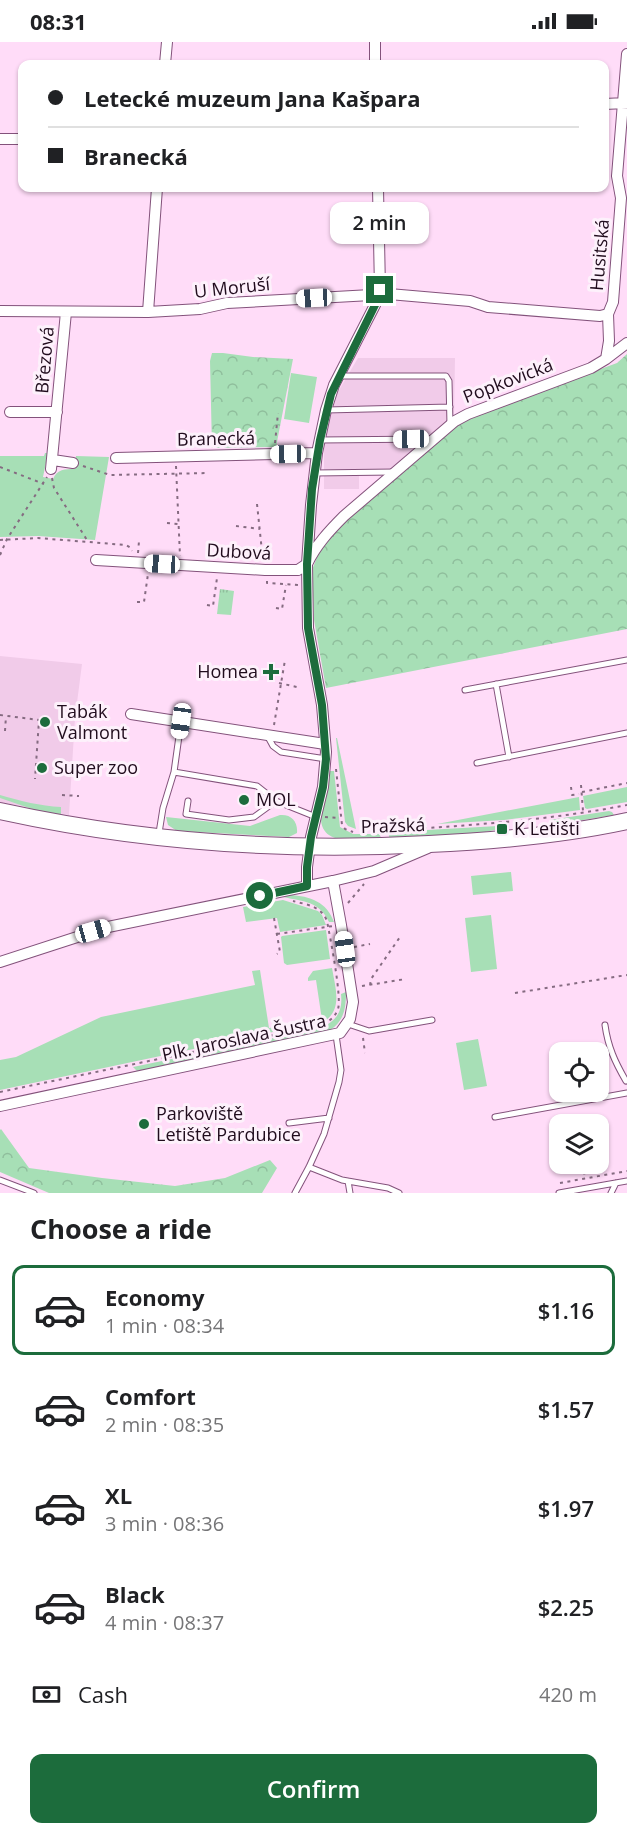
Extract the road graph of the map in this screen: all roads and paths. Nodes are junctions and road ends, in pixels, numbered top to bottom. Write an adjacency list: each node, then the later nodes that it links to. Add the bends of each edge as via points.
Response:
1 (167, 42): 4 (street)
2 (375, 42): 5 (street)
3 (627, 54): 6 (street, Husitská)
4 (165, 60)
5 (375, 60)
6 (625, 103): 7 (street); 16 (street, Husitská, via 617,176 621,198 613,302)
7 (609, 104)
8 (0, 139): 9 (street)
9 (18, 139)
10 (157, 192): 15 (street)
11 (378, 192): 12 (street)
12 (379, 294): 15 (street, U Moruší); 16 (street, U Moruší, via 470,301 488,307); 20 (street)
13 (0, 311): 14 (street, U Moruší)
14 (66, 312): 15 (street, U Moruší); 24 (street, Březová)
15 (148, 312)
16 (608, 314): 17 (street, Husitská)
17 (609, 330): 18 (street); 19 (street, Husitská)
18 (627, 343): 19 (street, Popkovická)
19 (606, 359): 26 (street, Popkovická, via 468,414)
20 (339, 376): 21 (lane, via 446,376); 22 (street)
21 (450, 407): 22 (lane); 26 (lane)
22 (326, 410): 28 (street)
23 (10, 412): 24 (street, Březová)
24 (57, 412): 34 (street, Březová)
25 (278, 413): 29 (path)
26 (450, 425): 27 (street, Popkovická)
27 (434, 439): 28 (lane); 36 (street, Popkovická)
28 (320, 440): 30 (street)
29 (275, 449)
30 (317, 453): 31 (street, Branecká); 38 (street)
31 (176, 456): 32 (street, Branecká); 39 (path)
32 (116, 458)
33 (73, 463): 34 (street); 39 (path, via 110,475)
34 (52, 465): 40 (path); 48 (path, via 54,489)
35 (0, 467): 40 (path)
36 (396, 472): 38 (lane); 52 (street, Popkovická, via 328,532)
37 (208, 473): 39 (path)
38 (314, 473): 52 (street)
39 (176, 474): 43 (path)
40 (44, 484): 46 (path)
41 (257, 504): 45 (path)
42 (167, 523): 43 (path)
43 (178, 524): 53 (path)
44 (236, 526): 45 (path)
45 (260, 529): 54 (path)
46 (7, 539): 47 (path); 48 (path); 49 (path)
47 (0, 540)
48 (88, 542): 51 (path, via 126,545 131,548)
49 (0, 555)
50 (96, 560): 51 (street, Dubová)
51 (132, 562): 53 (street, Dubová)
52 (307, 564): 54 (street, Dubová, via 298,570); 73 (street, via 308,634)
53 (181, 565): 54 (street, Dubová)
54 (265, 570): 56 (path, via 267,583)
55 (218, 572): 58 (path, via 213,606)
56 (286, 585): 57 (path); 59 (path, via 282,609)
57 (300, 586)
58 (207, 605)
59 (276, 608)
60 (285, 660): 62 (path)
61 (627, 660): 63 (lane)
62 (280, 684): 64 (path); 72 (path, via 274,728 260,725)
63 (496, 684): 65 (lane); 74 (lane)
64 (297, 687)
65 (465, 690)
66 (131, 714): 69 (street)
67 (0, 715): 68 (path)
68 (6, 716): 70 (path); 79 (path, via 39,720)
69 (181, 721): 72 (street); 77 (lane)
70 (5, 730)
71 (627, 733): 74 (lane)
72 (263, 734): 73 (street); 75 (lane, via 281,752)
73 (325, 744): 75 (street)
74 (509, 757): 76 (lane)
75 (330, 759): 92 (street); 93 (path)
76 (477, 763)
77 (174, 772): 78 (lane); 97 (lane, via 162,808)
78 (192, 775): 80 (lane); 88 (lane, via 257,786)
79 (35, 778)
80 (190, 782)
81 (627, 783): 84 (path)
82 (581, 785): 84 (path)
83 (571, 787): 84 (path, via 572,795)
84 (581, 793): 91 (path)
85 (63, 795): 86 (path)
86 (79, 796)
87 (188, 801): 88 (lane, via 186,814 229,820 254,817)
88 (276, 801): 92 (lane)
89 (627, 805): 91 (path)
90 (0, 811): 97 (main road, Pražská)
91 (583, 812): 96 (path)
92 (316, 817): 93 (path); 99 (street)
93 (342, 818): 95 (path, via 345,829)
94 (627, 821): 98 (main road, Pražská, via 571,831)
95 (355, 832)
96 (376, 832)
97 (159, 838): 99 (main road, Pražská)
98 (450, 843): 99 (main road, Pražská); 101 (street, via 374,871)
99 (309, 847): 102 (street)
100 (369, 878): 104 (path)
101 (333, 881): 102 (street); 106 (street, Plk. Jaroslava Šustra)
102 (307, 886): 113 (street, via 108,927)
103 (293, 901): 107 (path, via 319,910)
104 (347, 909)
105 (274, 918): 108 (path)
106 (341, 925): 107 (path); 111 (street, Plk. Jaroslava Šustra)
107 (328, 927): 108 (path); 118 (path)
108 (277, 934): 112 (path)
109 (400, 937): 116 (path)
110 (370, 944): 111 (path)
111 (345, 949): 117 (street, Plk. Jaroslava Šustra)
112 (277, 954)
113 (0, 962)
114 (627, 975): 119 (path)
115 (406, 979): 116 (path)
116 (370, 985): 117 (path)
117 (351, 988): 118 (path); 121 (street, Plk. Jaroslava Šustra, via 353,1009)
118 (338, 990): 126 (path, via 336,1014 317,1026)
119 (515, 993)
120 (432, 1020): 121 (lane, via 369,1031)
121 (348, 1024): 123 (street, Plk. Jaroslava Šustra)
122 (605, 1025): 124 (lane, via 611,1053)
123 (336, 1035): 127 (street, Plk. Jaroslava Šustra); 129 (lane, via 340,1075)
124 (626, 1081): 125 (lane)
125 (627, 1091): 128 (lane)
126 (0, 1092)
127 (0, 1106)
128 (495, 1117)
129 (329, 1118): 130 (lane); 131 (lane)
130 (289, 1123)
131 (309, 1167): 137 (lane); 142 (lane)
132 (627, 1170): 134 (path)
133 (584, 1174): 134 (path)
134 (585, 1178): 138 (path); 140 (path)
135 (0, 1180): 141 (lane)
136 (627, 1180): 139 (lane)
137 (348, 1181): 143 (lane); 144 (lane)
138 (560, 1183)
139 (616, 1183): 140 (lane); 146 (lane)
140 (586, 1188): 145 (lane)
141 (34, 1193)
142 (295, 1193)
143 (350, 1193)
144 (399, 1193)
145 (559, 1193)
146 (611, 1193)

